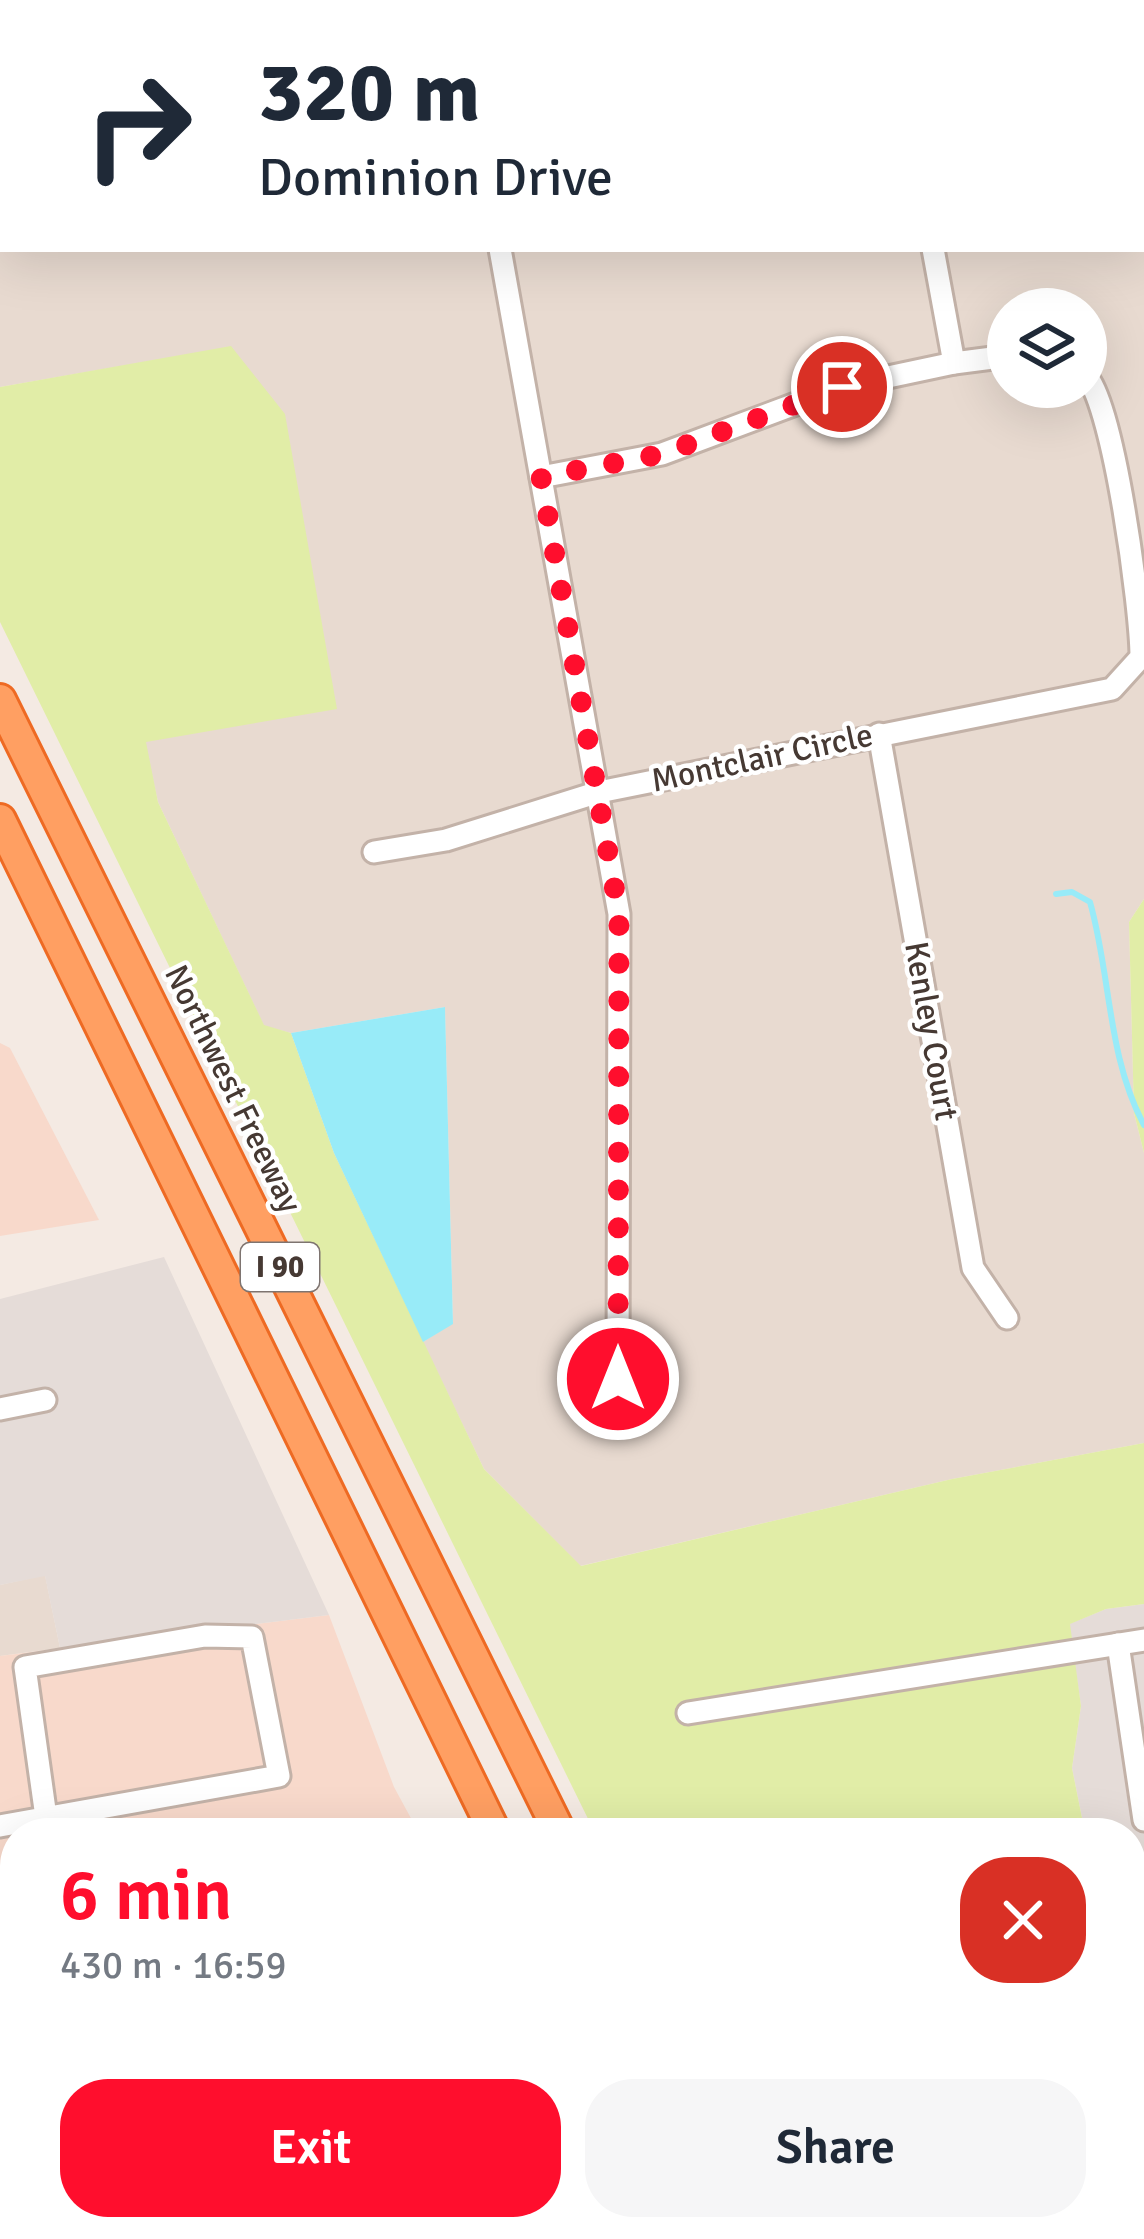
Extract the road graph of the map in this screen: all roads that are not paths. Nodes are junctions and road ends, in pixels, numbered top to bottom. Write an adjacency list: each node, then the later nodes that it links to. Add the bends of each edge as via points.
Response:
1 (501, 252): 6 (street)
2 (934, 252): 4 (street)
3 (987, 359): 4 (street)
4 (954, 363): 6 (street, via 842,387 662,454)
5 (1103, 408): 7 (street)
6 (541, 477): 10 (street)
7 (1141, 657): 9 (street, Montclair Circle, via 1112,689)
8 (0, 700): 23 (highway, Northwest Freeway / I 90)
9 (879, 734): 10 (street, Montclair Circle); 13 (street, Kenley Court, via 973,1268)
10 (598, 792): 12 (street, Montclair Circle, via 446,840); 14 (street, via 619,914)
11 (0, 820): 22 (highway, I 90)
12 (374, 851)
13 (1007, 1318)
14 (618, 1379)
15 (45, 1400): 16 (street)
16 (0, 1409)
17 (1144, 1640): 18 (street)
18 (1118, 1644): 19 (street); 24 (street)
19 (688, 1713)
20 (46, 1817): 20 (street, via 25,1667 205,1636 252,1637 279,1776); 21 (street)
21 (41, 1818)
22 (488, 1818)
23 (553, 1818)
24 (1144, 1818)

